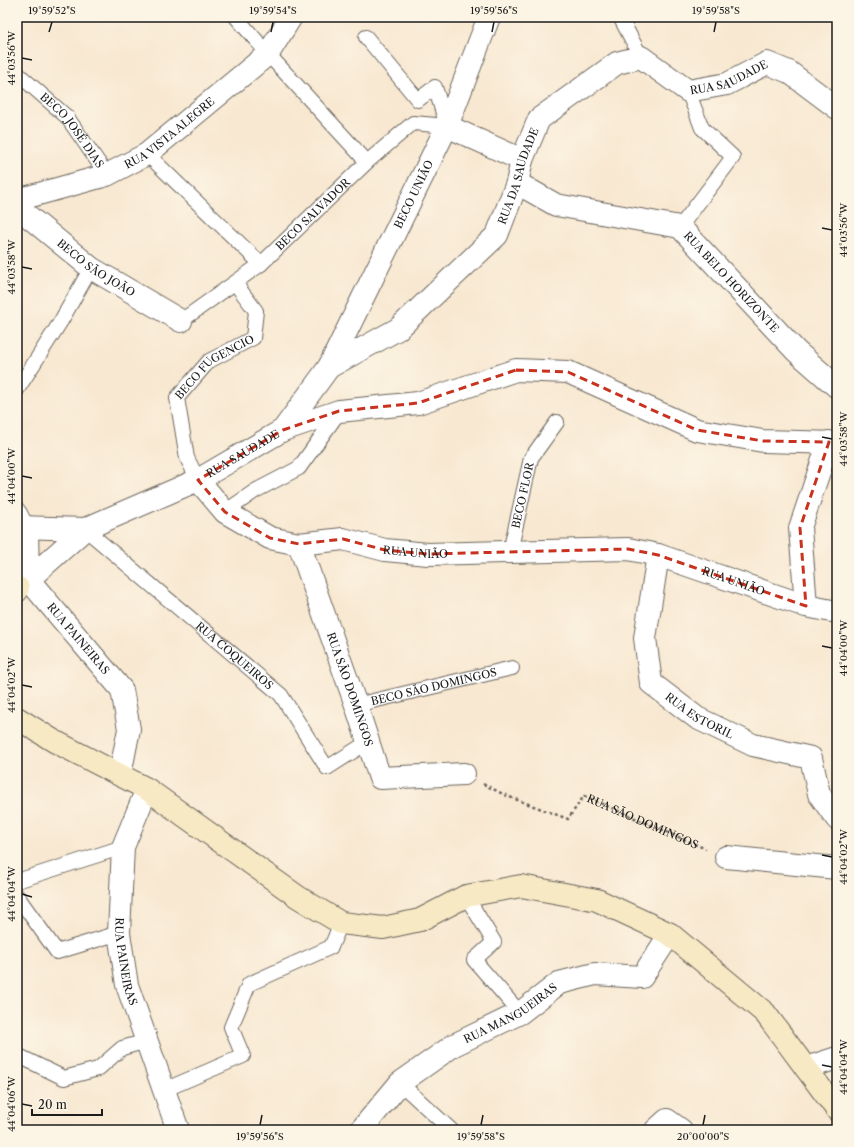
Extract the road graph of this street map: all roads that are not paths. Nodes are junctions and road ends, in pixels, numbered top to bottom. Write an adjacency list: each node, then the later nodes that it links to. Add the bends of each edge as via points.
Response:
1 (236, 17): 6 (lane)
2 (291, 17): 6 (street, RUA VISTA ALEGRE)
3 (489, 17): 11 (street, BECO UNIÃO)
4 (620, 17): 7 (lane)
5 (366, 37): 11 (lane, via 418,100 435,87)
6 (268, 54): 12 (street, RUA VISTA ALEGRE); 14 (lane)
7 (641, 57): 9 (street, RUA SAUDADE); 13 (street, RUA DA SAUDADE, via 617,63 539,119)
8 (17, 73): 15 (lane, BECO JOSÉ DIAS, via 67,116)
9 (688, 91): 10 (street, RUA SAUDADE, via 727,84 767,64 789,72); 19 (lane, via 702,128 732,157)
10 (837, 108)
11 (447, 126): 13 (street); 14 (lane, BECO SALVADOR, via 413,123); 24 (street, BECO UNIÃO)
12 (148, 154): 15 (street, RUA VISTA ALEGRE); 20 (lane)
13 (522, 160): 16 (street, RUA DA SAUDADE)
14 (367, 162): 20 (lane, BECO SALVADOR)
15 (107, 175): 17 (street, RUA VISTA ALEGRE)
16 (517, 183): 19 (street, RUA BELO HORIZONTE, via 556,205); 24 (street, RUA DA SAUDADE, via 497,235 398,329)
17 (17, 200)
18 (17, 207): 21 (street, BECO SÃO JOÃO)
19 (680, 227): 25 (street, RUA BELO HORIZONTE, via 796,351)
20 (261, 264): 22 (lane, BECO SALVADOR)
21 (91, 268): 23 (street, BECO SÃO JOÃO); 26 (lane)
22 (235, 283): 23 (lane, BECO SALVADOR); 31 (lane, BECO FUGENCIO, via 256,311 253,338 209,361 177,398 187,458)
23 (181, 321)
24 (329, 367): 29 (street, RUA SAUDADE)
25 (837, 387)
26 (17, 390)
27 (340, 411): 29 (street); 30 (street, via 418,403 516,370 568,372 697,430 762,442); 32 (lane, via 299,468 255,491)
28 (557, 422): 36 (lane, BECO FLOR, via 532,458)
29 (283, 430): 31 (street, RUA SAUDADE)
30 (833, 443): 39 (street, via 800,528)
31 (198, 480): 32 (street, RUA UNIÃO); 34 (street)
32 (225, 512): 35 (street, RUA UNIÃO, via 270,538)
33 (20, 521): 34 (street); 38 (street)
34 (85, 529): 38 (street); 44 (lane, RUA COQUEIROS, via 281,695 327,768)
35 (299, 544): 36 (street, RUA UNIÃO, via 343,539 385,550 428,554); 42 (street, RUA SÃO DOMINGOS)
36 (510, 552): 37 (street, RUA UNIÃO, via 628,549)
37 (658, 554): 39 (street, RUA UNIÃO); 48 (street, RUA ESTORIL, via 645,638 651,683 697,718 753,745 811,758 819,794)
38 (20, 587): 46 (street, RUA PAINEIRAS, via 122,690 128,729)
39 (806, 606): 40 (street, RUA UNIÃO)
40 (837, 612)
41 (512, 668): 42 (lane, BECO SÃO DOMINGOS)
42 (356, 705): 44 (street, RUA SÃO DOMINGOS)
43 (17, 718): 46 (street, via 54,741)
44 (368, 742): 45 (street, RUA SÃO DOMINGOS, via 380,778)
45 (464, 774)
46 (120, 775): 47 (street)
47 (147, 789): 49 (street, RUA PAINEIRAS); 55 (street)
48 (837, 819)
49 (123, 847): 52 (lane); 56 (street, RUA PAINEIRAS)
50 (726, 858): 51 (street)
51 (837, 868)
52 (17, 882)
53 (17, 896): 56 (lane, via 57,952)
54 (466, 896): 55 (street, via 420,920 383,928); 57 (street, via 521,886 597,900); 58 (lane, via 494,942 474,960)
55 (340, 924): 64 (lane, via 331,947 249,984 231,1027 243,1056)
56 (119, 933): 59 (street, RUA PAINEIRAS, via 127,985)
57 (670, 934): 58 (street, RUA MANGUEIRAS, via 642,977 595,974 559,983); 62 (street, via 765,1013)
58 (520, 1013): 63 (street, RUA MANGUEIRAS, via 454,1046)
59 (147, 1041): 60 (lane, via 122,1048 98,1069 64,1078); 64 (street, RUA PAINEIRAS)
60 (17, 1055)
61 (837, 1058): 62 (street)
62 (806, 1068): 65 (street)
63 (400, 1083): 67 (street, RUA MANGUEIRAS); 68 (lane)
64 (164, 1090): 66 (street, RUA PAINEIRAS)
65 (837, 1110)
66 (178, 1130)
67 (361, 1130)
68 (450, 1130)
69 (656, 1130): 70 (street, via 667,1120)
70 (681, 1130)

